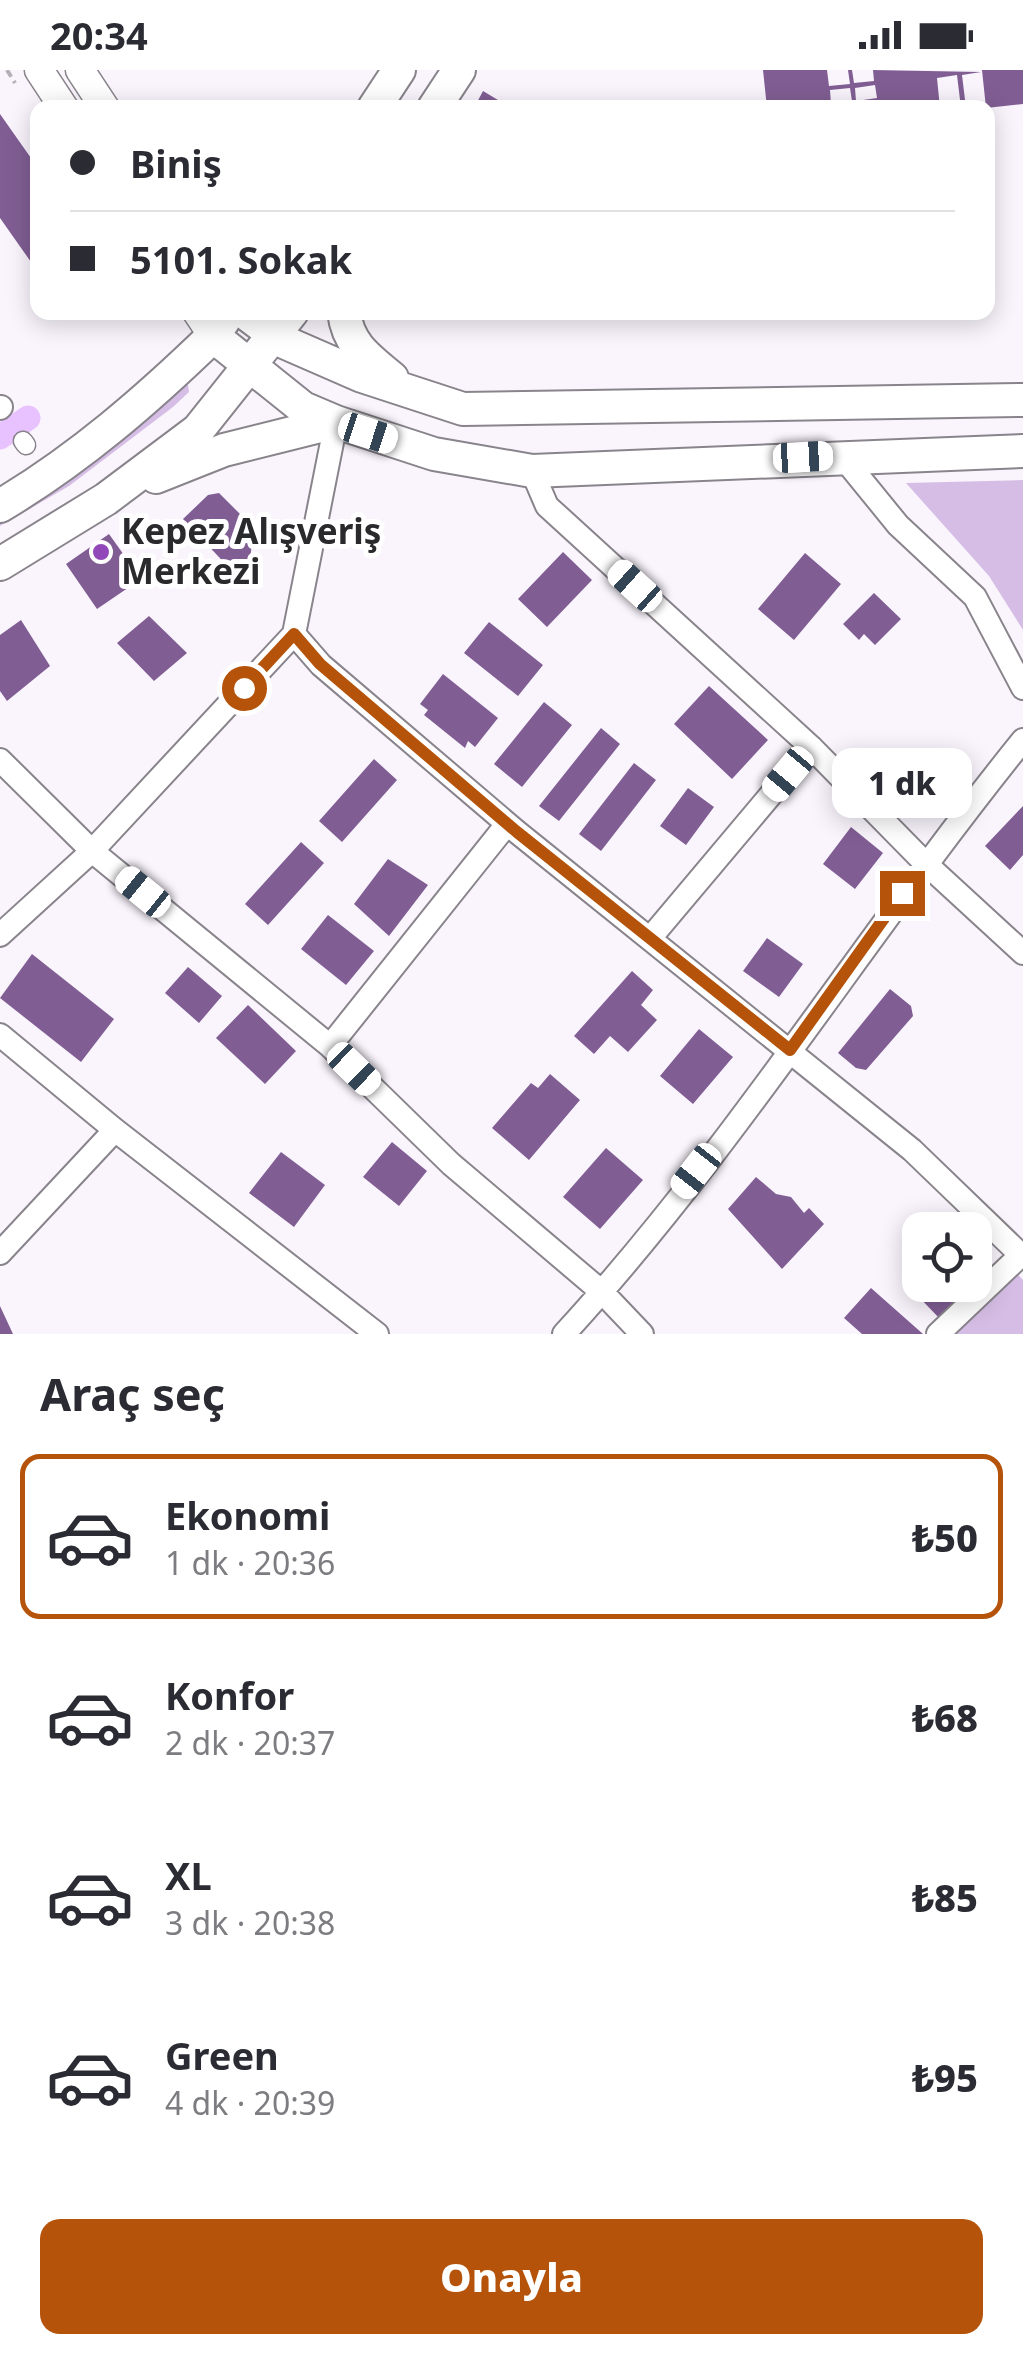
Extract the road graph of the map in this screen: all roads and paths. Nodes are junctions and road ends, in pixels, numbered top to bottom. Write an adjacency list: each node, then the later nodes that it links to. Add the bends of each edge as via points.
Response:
1 (39, 70): 5 (street)
2 (80, 70): 6 (street)
3 (399, 70): 7 (main road)
4 (459, 70): 8 (main road)
5 (59, 100)
6 (100, 100)
7 (379, 100)
8 (439, 100)
9 (213, 320): 12 (main road); 20 (main road, via 124,418)
10 (345, 320): 13 (main road, via 358,350)
11 (283, 324): 12 (main road); 13 (main road)
12 (250, 368): 15 (main road, via 303,408); 19 (main road, via 198,430)
13 (415, 397): 14 (main road, via 505,411)
14 (1023, 400)
15 (336, 422): 18 (main road, via 434,454); 19 (main road, via 224,450); 22 (street)
16 (1023, 451): 17 (main road)
17 (842, 455): 18 (main road); 23 (street, via 898,524 976,597)
18 (532, 471): 25 (street, via 548,506)
19 (106, 499): 21 (main road)
20 (0, 506)
21 (0, 564)
22 (294, 634): 27 (street, via 320,664); 28 (street)
23 (1023, 688)
24 (1023, 740): 29 (street)
25 (811, 747): 29 (street); 31 (street)
26 (0, 760): 28 (street)
27 (507, 824): 31 (street); 34 (street)
28 (92, 851): 30 (street); 34 (street)
29 (924, 862): 32 (street); 35 (street)
30 (0, 936)
31 (652, 936): 35 (street)
32 (1023, 952)
33 (0, 1034): 36 (street)
34 (330, 1046): 39 (street, via 451,1164)
35 (790, 1050): 38 (street, via 912,1150); 39 (street)
36 (115, 1130): 37 (street); 40 (street)
37 (0, 1253)
38 (1022, 1256): 43 (street)
39 (602, 1292): 41 (street); 42 (street)
40 (364, 1330)
41 (564, 1334)
42 (642, 1334)
43 (938, 1334)

